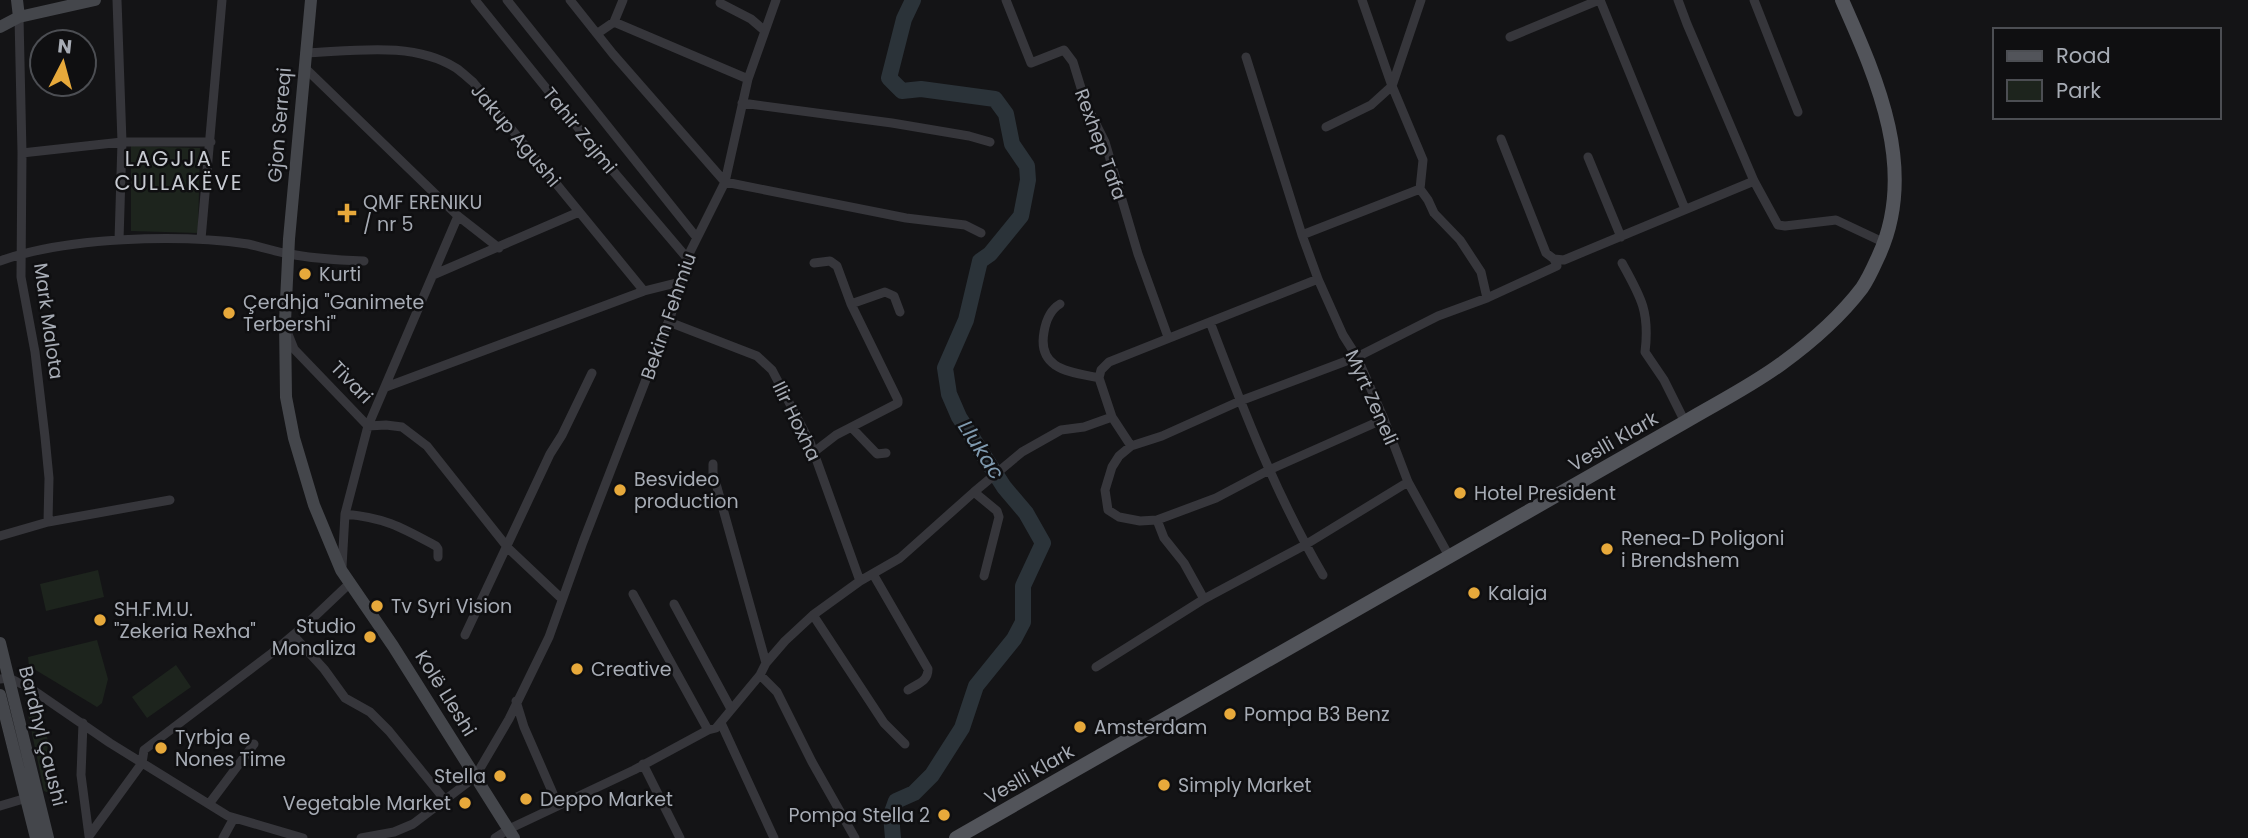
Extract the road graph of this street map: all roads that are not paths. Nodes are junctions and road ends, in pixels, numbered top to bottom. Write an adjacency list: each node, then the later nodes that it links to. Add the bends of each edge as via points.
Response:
1 (17, 0): 19 (street, Mark Malota)
2 (94, 0): 19 (street)
3 (117, 0): 34 (street)
4 (222, 0): 35 (street)
5 (311, 0): 25 (street, Gjon Serreqi)
6 (475, 0): 55 (street, Tahir Zajmi)
7 (507, 0): 48 (street, Tahir Zajmi)
8 (570, 0): 23 (street)
9 (623, 0): 20 (street)
10 (776, 0): 22 (street, Bekim Fehmiu)
11 (1006, 0): 72 (street, Rexhep Tafa, via 1031,63 1064,50 1073,62 1086,104 1105,142)
12 (1362, 0): 29 (street)
13 (1421, 0): 29 (street)
14 (1600, 0): 24 (street); 42 (street)
15 (1678, 0): 39 (street)
16 (1754, 0): 31 (street)
17 (1843, 0): 51 (main road, Veslli Klark, via 1886,113 1893,149 1893,208)
18 (720, 3): 22 (street)
19 (19, 17): 21 (street); 37 (street, Mark Malota)
20 (614, 22): 23 (street); 28 (street)
21 (0, 27)
22 (765, 31): 28 (street, Bekim Fehmiu)
23 (598, 33): 40 (street)
24 (1510, 37)
25 (305, 53): 27 (street, Gjon Serreqi); 43 (street, Jakup Agushi, via 391,50 456,68 473,82)
26 (1245, 57): 46 (street, Myrt Zeneli)
27 (304, 67): 44 (street); 54 (street, Gjon Serreqi)
28 (748, 79): 30 (street, Bekim Fehmiu)
29 (1392, 86): 32 (street, via 1371,104); 41 (street, via 1423,160)
30 (743, 103): 36 (street); 40 (street, Bekim Fehmiu)
31 (1798, 112)
32 (1326, 127)
33 (1501, 139): 56 (street, via 1544,249)
34 (122, 142): 35 (street); 37 (street); 50 (street)
35 (211, 142): 49 (street)
36 (990, 142)
37 (22, 153): 53 (street, Mark Malota)
38 (1588, 157): 47 (street)
39 (1754, 181): 42 (street); 51 (street, via 1778,225 1836,220)
40 (725, 182): 45 (street, via 965,226); 48 (street, Bekim Fehmiu)
41 (1420, 189): 46 (street); 65 (street, via 1481,272)
42 (1685, 209): 47 (street)
43 (579, 212): 52 (street); 64 (street, Jakup Agushi)
44 (458, 216): 52 (street); 61 (street)
45 (981, 233)
46 (1302, 235): 62 (street, Myrt Zeneli)
47 (1621, 237): 56 (street, via 1564,260)
48 (697, 238): 55 (street, Bekim Fehmiu)
49 (201, 239): 50 (street); 54 (street)
50 (119, 240): 53 (street)
51 (1885, 243): 80 (main road, Veslli Klark, via 1863,287 1814,338 1779,366)
52 (499, 248): 61 (street)
53 (20, 254): 57 (street); 93 (street, Mark Malota, via 49,478)
54 (288, 254): 58 (street); 69 (street, Tivari)
55 (687, 258): 63 (street, Bekim Fehmiu)
56 (1554, 259): 65 (street, via 1557,267)
57 (0, 261)
58 (364, 261)
59 (814, 263): 66 (street, via 830,261 837,267)
60 (1622, 263): 80 (street, via 1640,295 1647,320 1644,352)
61 (433, 275): 76 (street)
62 (1318, 279): 71 (street); 73 (street, Myrt Zeneli)
63 (680, 282): 64 (street); 70 (street, Bekim Fehmiu)
64 (645, 291): 76 (street)
65 (1487, 298): 73 (street, via 1438,316)
66 (851, 304): 68 (street, via 886,292 894,296); 82 (street, via 898,400 896,406)
67 (1060, 304): 75 (street, via 1052,309 1045,326 1041,344 1046,358 1055,366)
68 (900, 312)
69 (285, 322): 81 (street, Tivari, via 294,349); 99 (street, Kolë Lleshi, via 286,397 294,438 314,505)
70 (669, 322): 84 (street, Ilir Hoxha, via 757,356 772,370); 106 (street, Bekim Fehmiu)
71 (1210, 322): 72 (street); 77 (street)
72 (1168, 337): 75 (street, via 1109,362)
73 (1357, 357): 77 (street); 79 (street, Myrt Zeneli)
74 (592, 373): 96 (street)
75 (1100, 378): 78 (street)
76 (386, 387): 81 (street)
77 (1240, 401): 83 (street); 87 (street)
78 (1112, 417): 83 (street); 89 (street, via 1084,428 1061,430 1022,452)
79 (1384, 419): 87 (street); 88 (street, Myrt Zeneli)
80 (1685, 422): 97 (main road, Veslli Klark)
81 (368, 426): 91 (street); 96 (street, Tivari, via 402,427 427,446)
82 (852, 428): 84 (street); 85 (street, via 877,454)
83 (1131, 446): 92 (street, via 1112,467 1105,490 1108,510 1119,517)
84 (814, 452): 103 (street, Ilir Hoxha)
85 (886, 453)
86 (713, 468): 113 (street)
87 (1269, 470): 92 (street, via 1216,498); 95 (street)
88 (1408, 482): 95 (street); 97 (street, Myrt Zeneli)
89 (974, 492): 100 (street, via 900,558); 102 (street, via 999,517)
90 (170, 500): 93 (street)
91 (345, 514): 98 (street, via 393,523 436,546); 99 (street)
92 (1157, 520): 107 (street)
93 (48, 522): 94 (street)
94 (0, 536)
95 (1305, 545): 101 (street); 107 (street)
96 (508, 548): 106 (street, Tivari); 111 (street)
97 (1450, 556): 147 (main road, Veslli Klark)
98 (438, 557)
99 (341, 570): 104 (street, Kolë Lleshi)
100 (873, 575): 103 (street); 117 (street, via 928,669 923,681)
101 (1323, 575)
102 (985, 576)
103 (860, 581): 109 (street)
104 (350, 583): 110 (street); 128 (street, Kolë Lleshi)
105 (633, 594): 123 (street)
106 (562, 599): 119 (street, Bekim Fehmiu, via 549,637)
107 (1204, 599): 114 (street)
108 (674, 604): 120 (street)
109 (813, 615): 113 (street); 125 (street, via 884,723)
110 (293, 635): 126 (street, via 144,750); 130 (street, via 345,698 370,712 389,731)
111 (465, 635)
112 (0, 643): 116 (street, Bardhyl Çaushi)
113 (766, 663): 115 (street)
114 (1096, 667)
115 (760, 675): 120 (street); 146 (street, via 777,692)
116 (5, 678): 121 (street, via 30,688); 129 (street, Bardhyl Çaushi)
117 (908, 690)
118 (0, 695): 129 (street, Bardhyl Çaushi)
119 (516, 701): 128 (street, Bekim Fehmiu); 133 (street)
120 (731, 709): 122 (street)
121 (83, 723): 126 (street); 137 (street, via 81,775)
122 (721, 723): 123 (street); 145 (street)
123 (708, 730): 127 (street)
124 (254, 744): 131 (street)
125 (905, 744)
126 (142, 763): 131 (street); 137 (street)
127 (643, 764): 133 (street); 144 (street)
128 (475, 777): 130 (street); 135 (street, Kolë Lleshi)
129 (32, 796): 132 (street); 138 (street, Bardhyl Çaushi); 139 (street, Bardhyl Çaushi)
130 (445, 800): 136 (street)
131 (209, 804): 134 (street)
132 (0, 806)
133 (558, 806): 135 (street)
134 (234, 818): 140 (street); 141 (street)
135 (512, 833): 143 (street)
136 (395, 835): 142 (street)
137 (89, 837)
138 (36, 838)
139 (48, 838)
140 (223, 838)
141 (303, 838)
142 (361, 838)
143 (495, 838)
144 (680, 838)
145 (774, 838)
146 (855, 838)
147 (956, 838)

